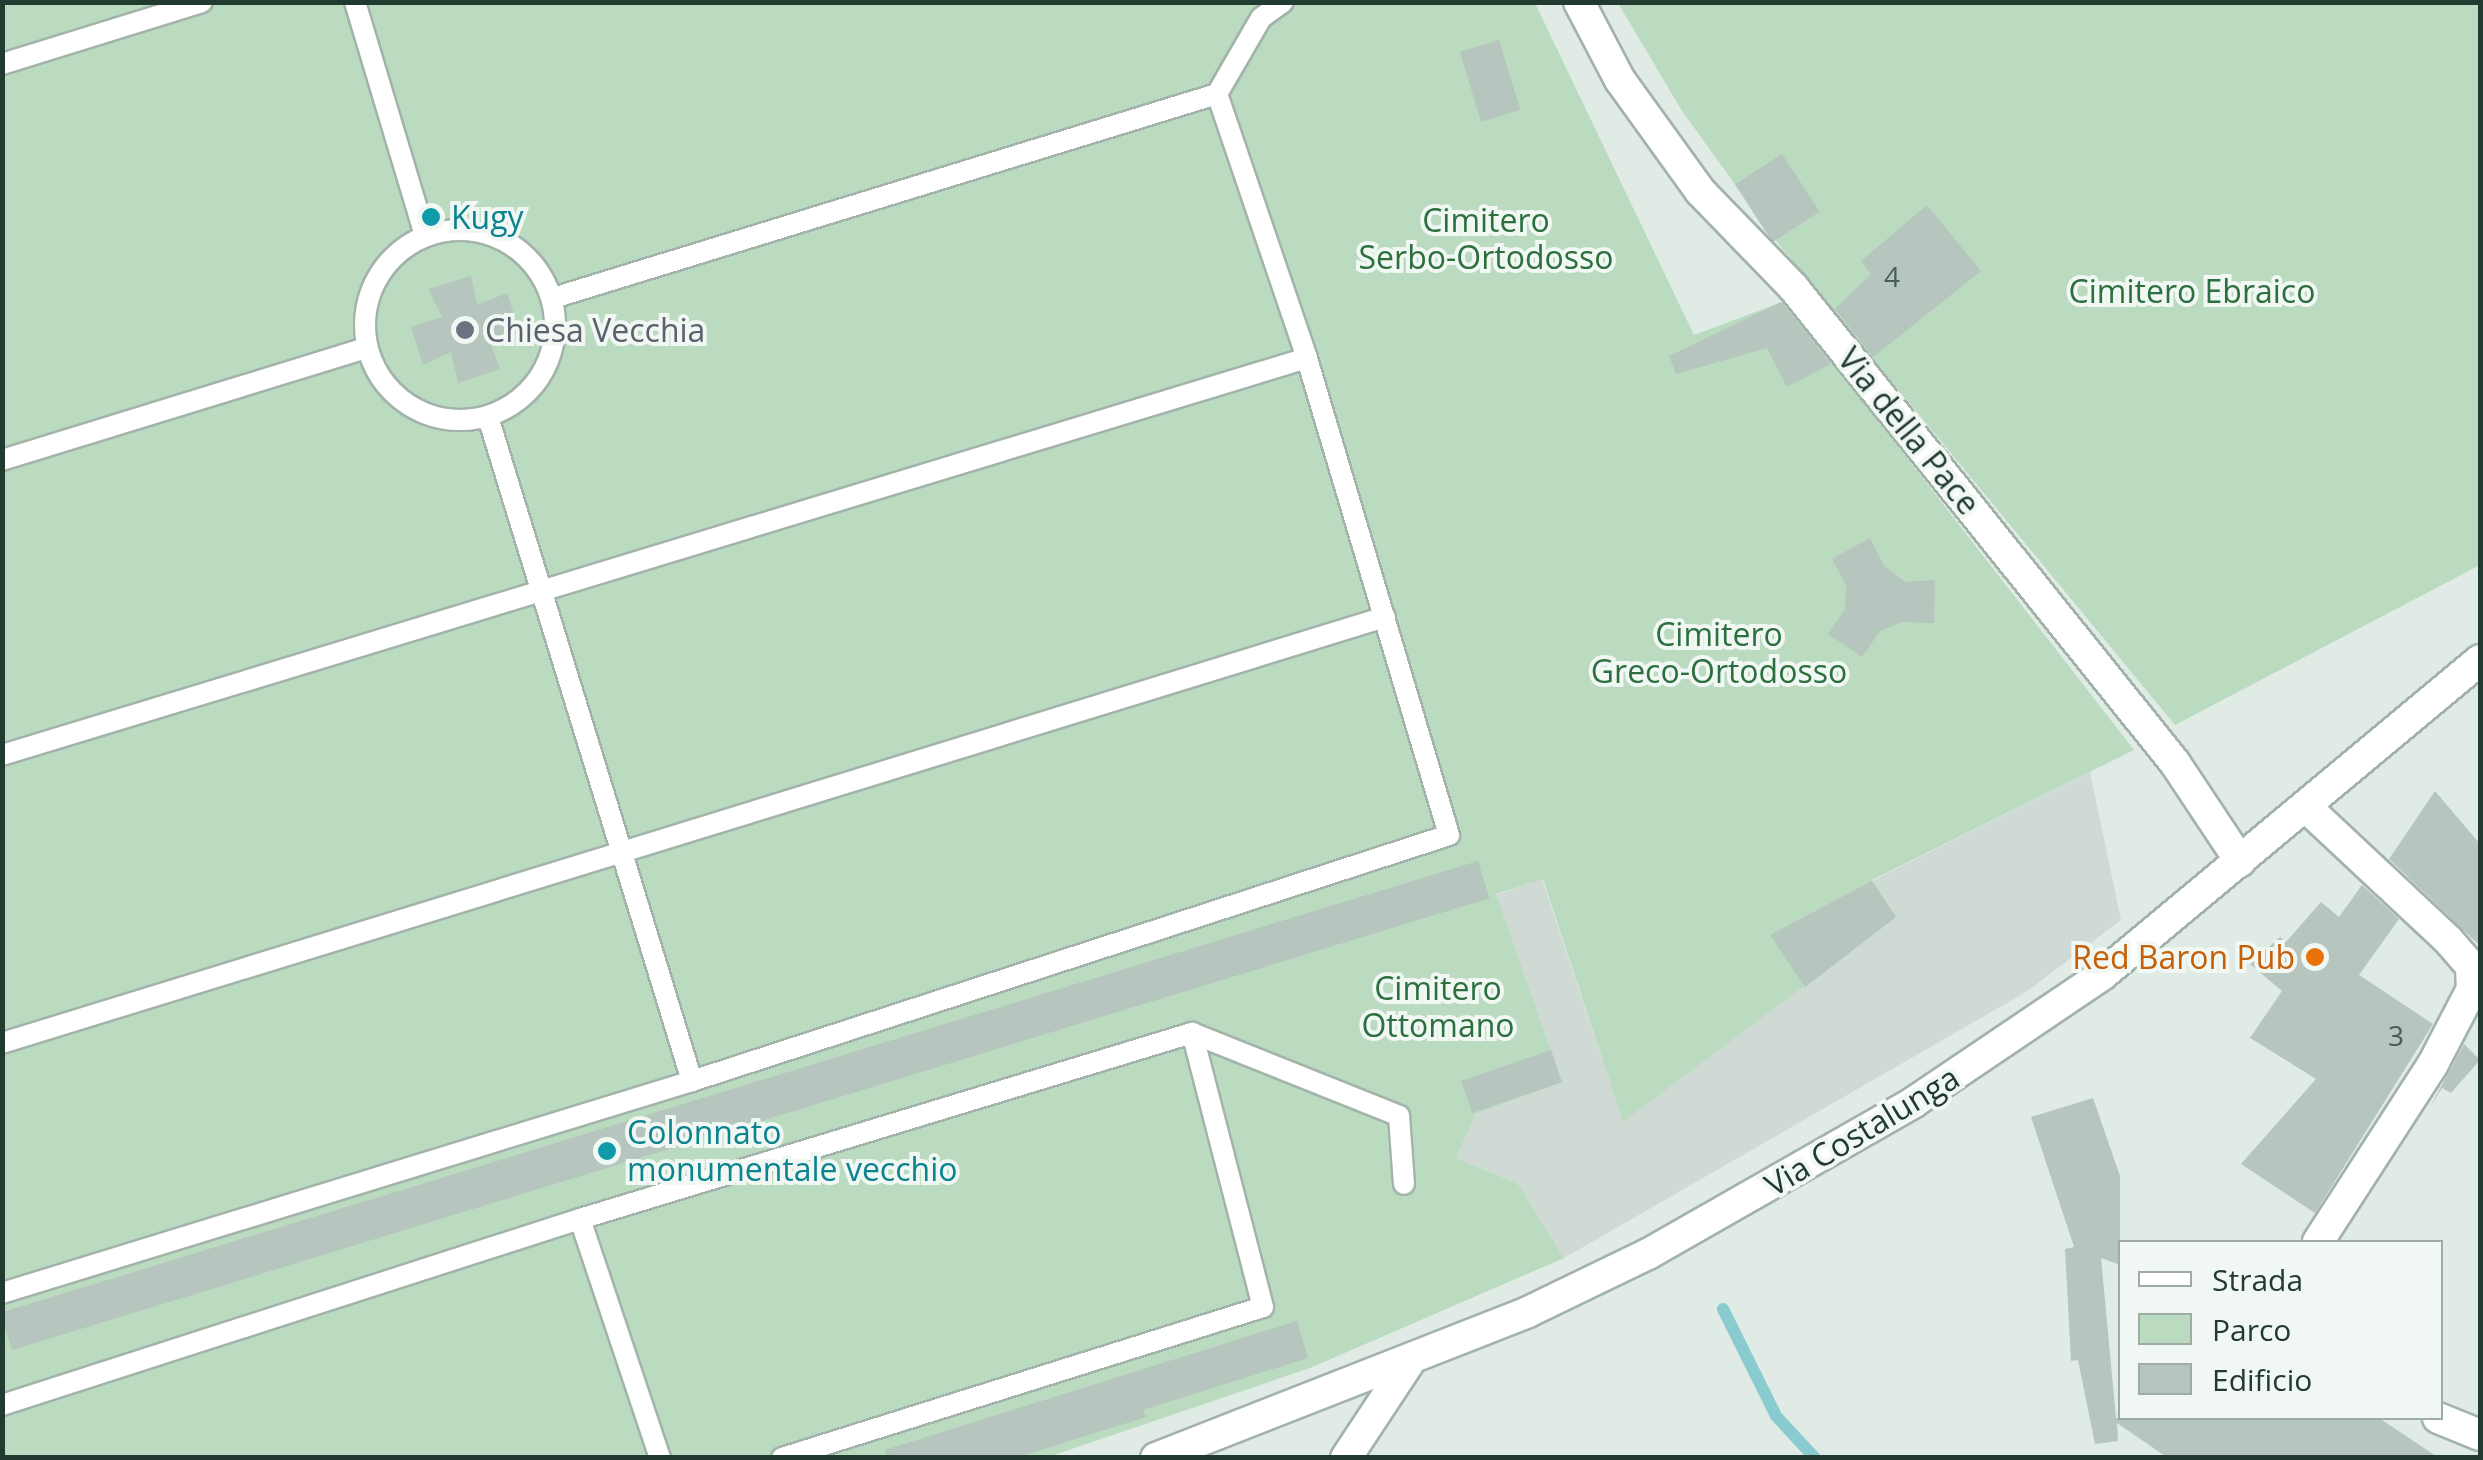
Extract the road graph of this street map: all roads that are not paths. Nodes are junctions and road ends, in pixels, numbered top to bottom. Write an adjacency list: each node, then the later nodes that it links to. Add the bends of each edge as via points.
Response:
1 (202, 2): 5 (lane)
2 (356, 2): 7 (lane)
3 (1283, 2): 6 (lane, via 1252,30)
4 (1579, 2): 19 (street, Via della Pace, via 1620,80 1700,191 1806,302 2175,763)
5 (2, 64)
6 (1216, 94): 8 (lane); 10 (lane)
7 (425, 236): 8 (lane, via 450,229 496,236 533,262); 9 (lane, via 394,256 375,282 365,319)
8 (553, 298): 11 (lane, via 554,348 538,383)
9 (367, 348): 11 (lane, via 384,384 414,409 447,420); 12 (lane)
10 (1307, 358): 13 (lane); 14 (lane)
11 (488, 418): 13 (lane)
12 (2, 460)
13 (541, 591): 16 (lane); 18 (lane)
14 (1384, 617): 18 (lane); 22 (lane, via 1449,834)
15 (2480, 660): 17 (street, Via Costalunga)
16 (2, 755)
17 (2306, 807): 19 (street, Via Costalunga); 25 (street, via 2449,941 2471,966 2472,989 2433,1064)
18 (622, 852): 21 (lane); 22 (lane)
19 (2240, 861): 27 (street, Via Costalunga, via 2102,975 1914,1102 1648,1254)
20 (1192, 1034): 23 (lane, via 1399,1116); 24 (lane); 32 (lane, via 1264,1307)
21 (2, 1043)
22 (692, 1081): 26 (lane)
23 (1404, 1184)
24 (580, 1219): 28 (lane); 31 (lane)
25 (2319, 1240)
26 (2, 1294)
27 (1408, 1364): 33 (street, Via Costalunga); 34 (street)
28 (2, 1405)
29 (2443, 1420): 30 (street)
30 (2480, 1435)
31 (660, 1458)
32 (782, 1458)
33 (1156, 1458)
34 (1346, 1458)

